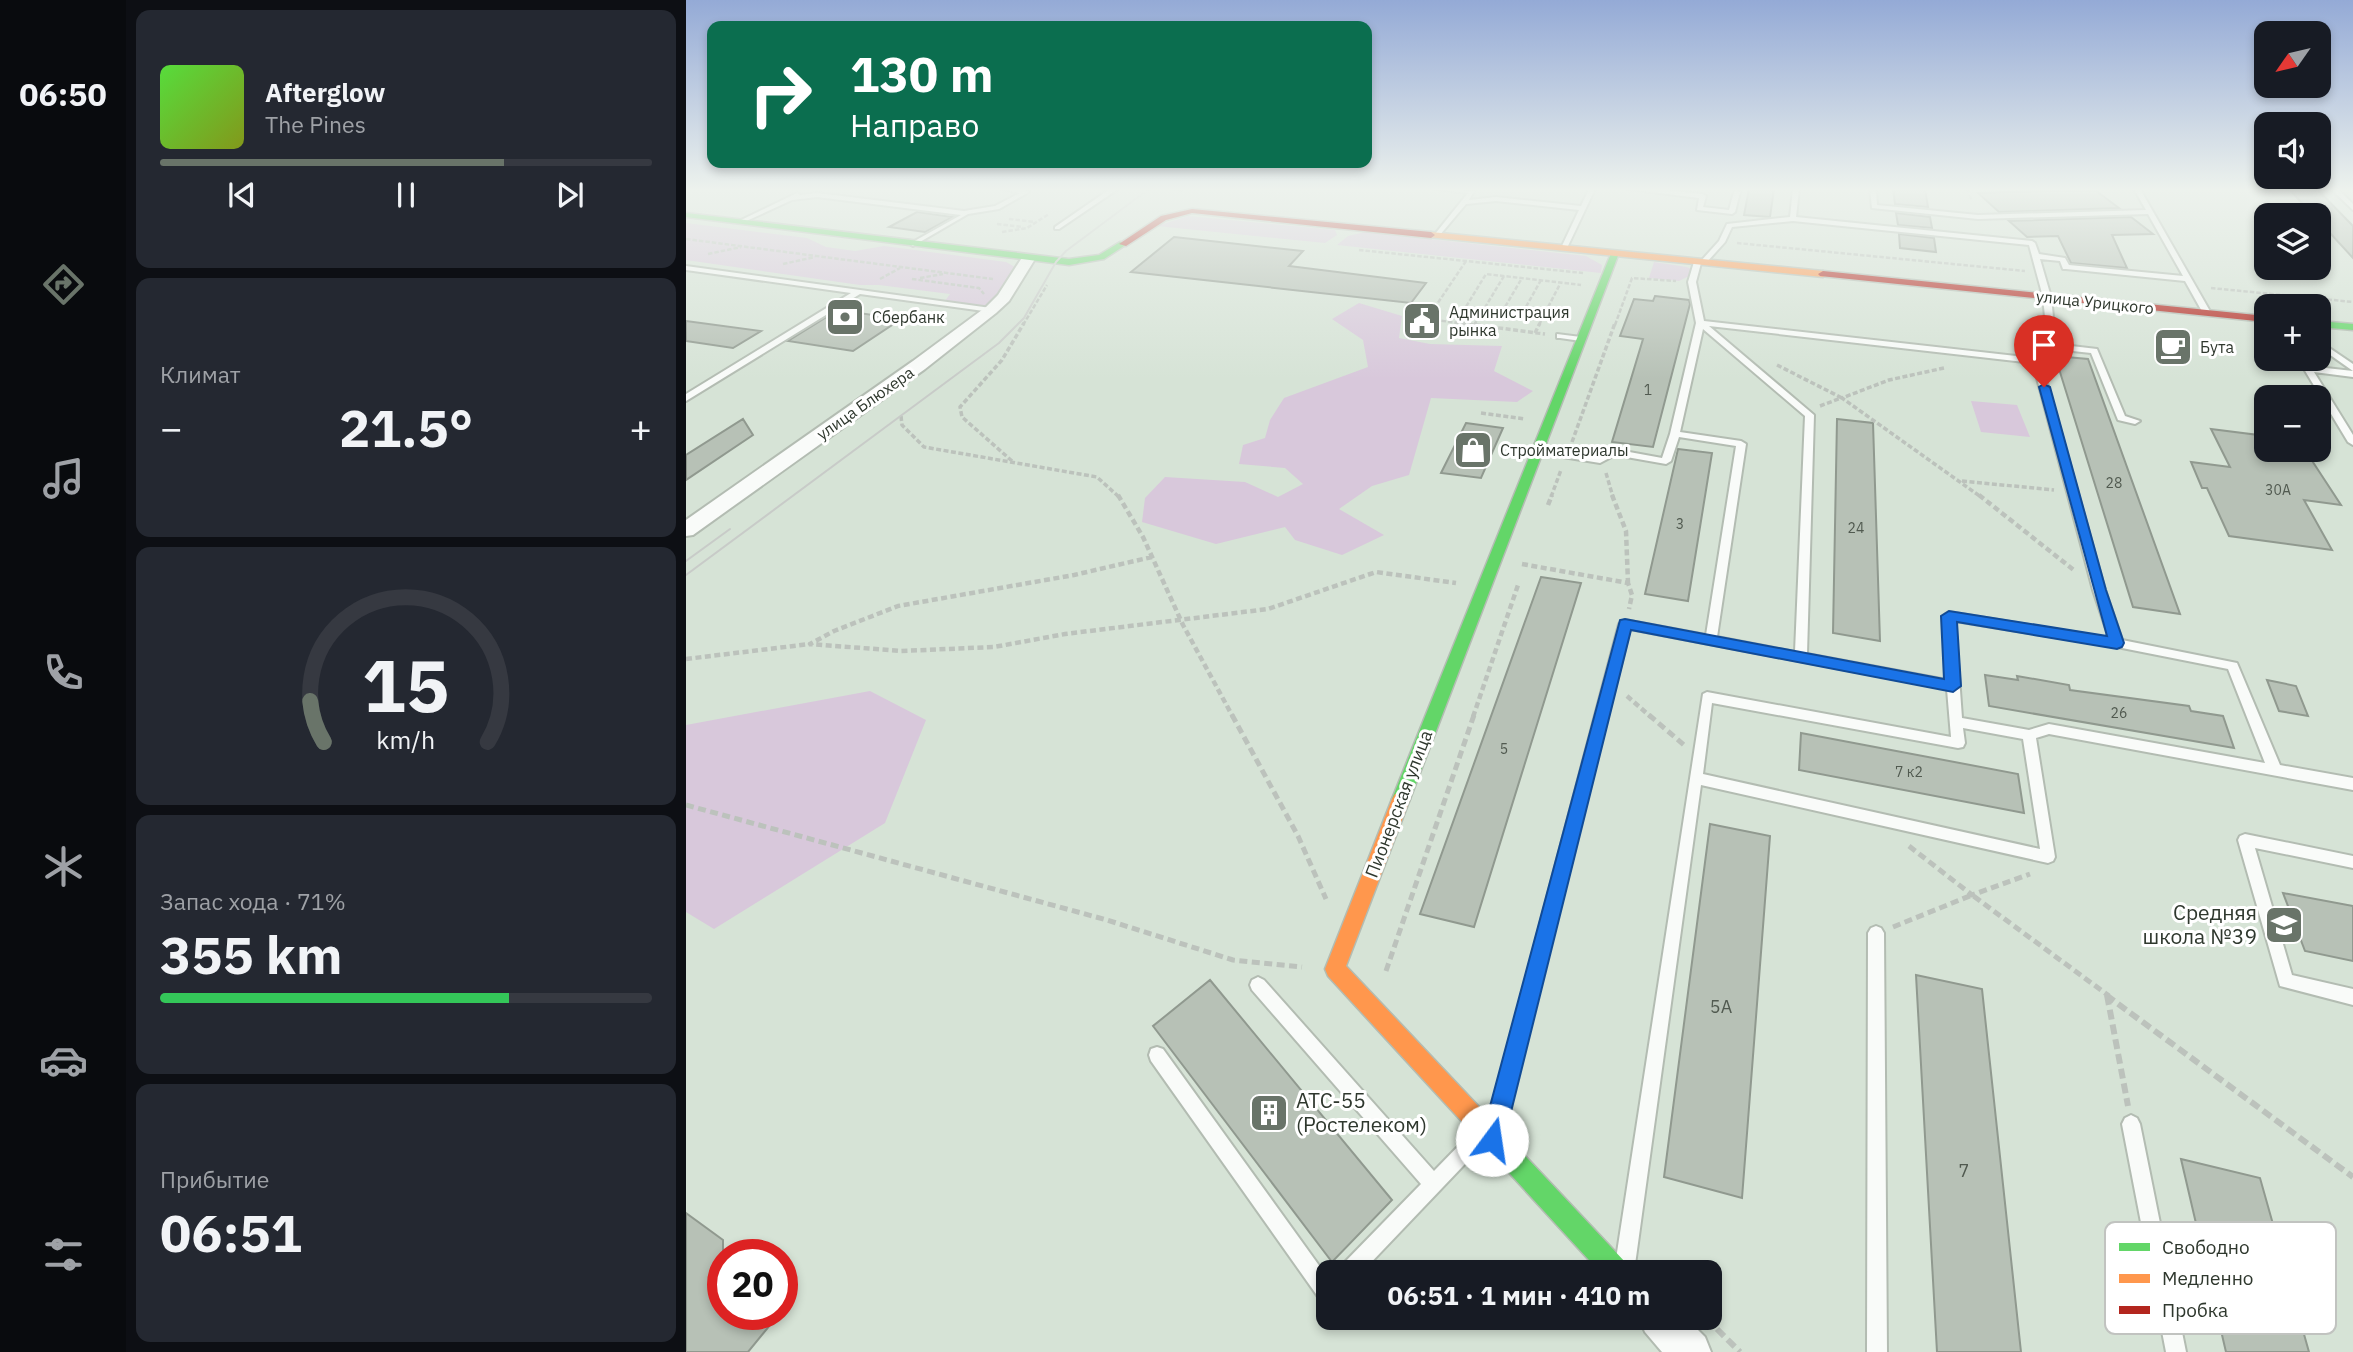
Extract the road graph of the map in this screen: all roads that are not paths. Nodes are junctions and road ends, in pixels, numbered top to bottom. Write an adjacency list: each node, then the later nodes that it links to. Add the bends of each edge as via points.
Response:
1 (971, 252): 9 (street)
2 (1109, 252): 9 (street, via 1069,262)
3 (1606, 252): 7 (street, улица Урицкого)
4 (1711, 252): 10 (lane)
5 (2034, 252): 8 (lane)
6 (2173, 252): 12 (lane)
7 (1615, 253): 10 (street, улица Урицкого); 22 (street, Пионерская улица)
8 (2035, 256): 12 (lane, via 2063,259 2066,267); 14 (lane)
9 (1028, 260): 15 (street, улица Блюхера, via 1004,298)
10 (1701, 262): 14 (street, улица Урицкого); 18 (lane, via 1692,282)
11 (686, 268): 13 (lane)
12 (2191, 283): 16 (lane)
13 (858, 292): 15 (lane); 28 (lane)
14 (2047, 297): 16 (street, улица Урицкого); 23 (lane, via 2049,317)
15 (990, 305): 34 (street, улица Блюхера, via 919,365)
16 (2207, 313): 17 (street, улица Урицкого)
17 (2254, 317)
18 (1700, 323): 25 (lane); 30 (lane); 37 (lane, via 1810,415)
19 (2331, 325): 20 (street)
20 (2353, 327)
21 (1560, 336): 22 (lane)
22 (1581, 339): 32 (street, Пионерская улица)
23 (2039, 345): 25 (lane); 29 (lane, via 2094,351 2121,418)
24 (2331, 352): 26 (lane)
25 (2037, 361): 36 (lane)
26 (2353, 368)
27 (2353, 374): 31 (lane, via 2308,369)
28 (686, 398)
29 (2135, 421)
30 (1675, 434): 33 (lane, via 1666,461 1613,452); 35 (lane, via 1741,444)
31 (2353, 442)
32 (1538, 450): 33 (lane); 50 (street, Пионерская улица, via 1335,969)
33 (1600, 460)
34 (686, 530)
35 (1711, 640): 37 (lane); 50 (lane, via 1625,624)
36 (2117, 643): 38 (lane, via 1949,616); 41 (lane, via 2233,666)
37 (1801, 657): 38 (lane)
38 (1953, 686): 39 (lane)
39 (1956, 722): 40 (lane); 42 (lane, via 1958,743 1707,696)
40 (2029, 736): 41 (lane, via 2049,729); 42 (lane, via 2048,858)
41 (2274, 768): 43 (lane)
42 (1695, 778): 55 (lane)
43 (2353, 784)
44 (2353, 862): 47 (lane, via 2245,840 2286,981)
45 (1876, 933): 60 (lane)
46 (1258, 985): 51 (lane)
47 (2353, 997)
48 (1157, 1055): 56 (lane)
49 (2131, 1124): 52 (lane)
50 (1488, 1136): 51 (lane); 54 (street)
51 (1434, 1185): 53 (lane)
52 (2150, 1222)
53 (1361, 1260)
54 (1606, 1260)
55 (1626, 1260)
56 (1316, 1276)
57 (1670, 1330): 59 (street)
58 (2172, 1334): 61 (lane)
59 (1690, 1352)
60 (1877, 1352)
61 (2176, 1352)

